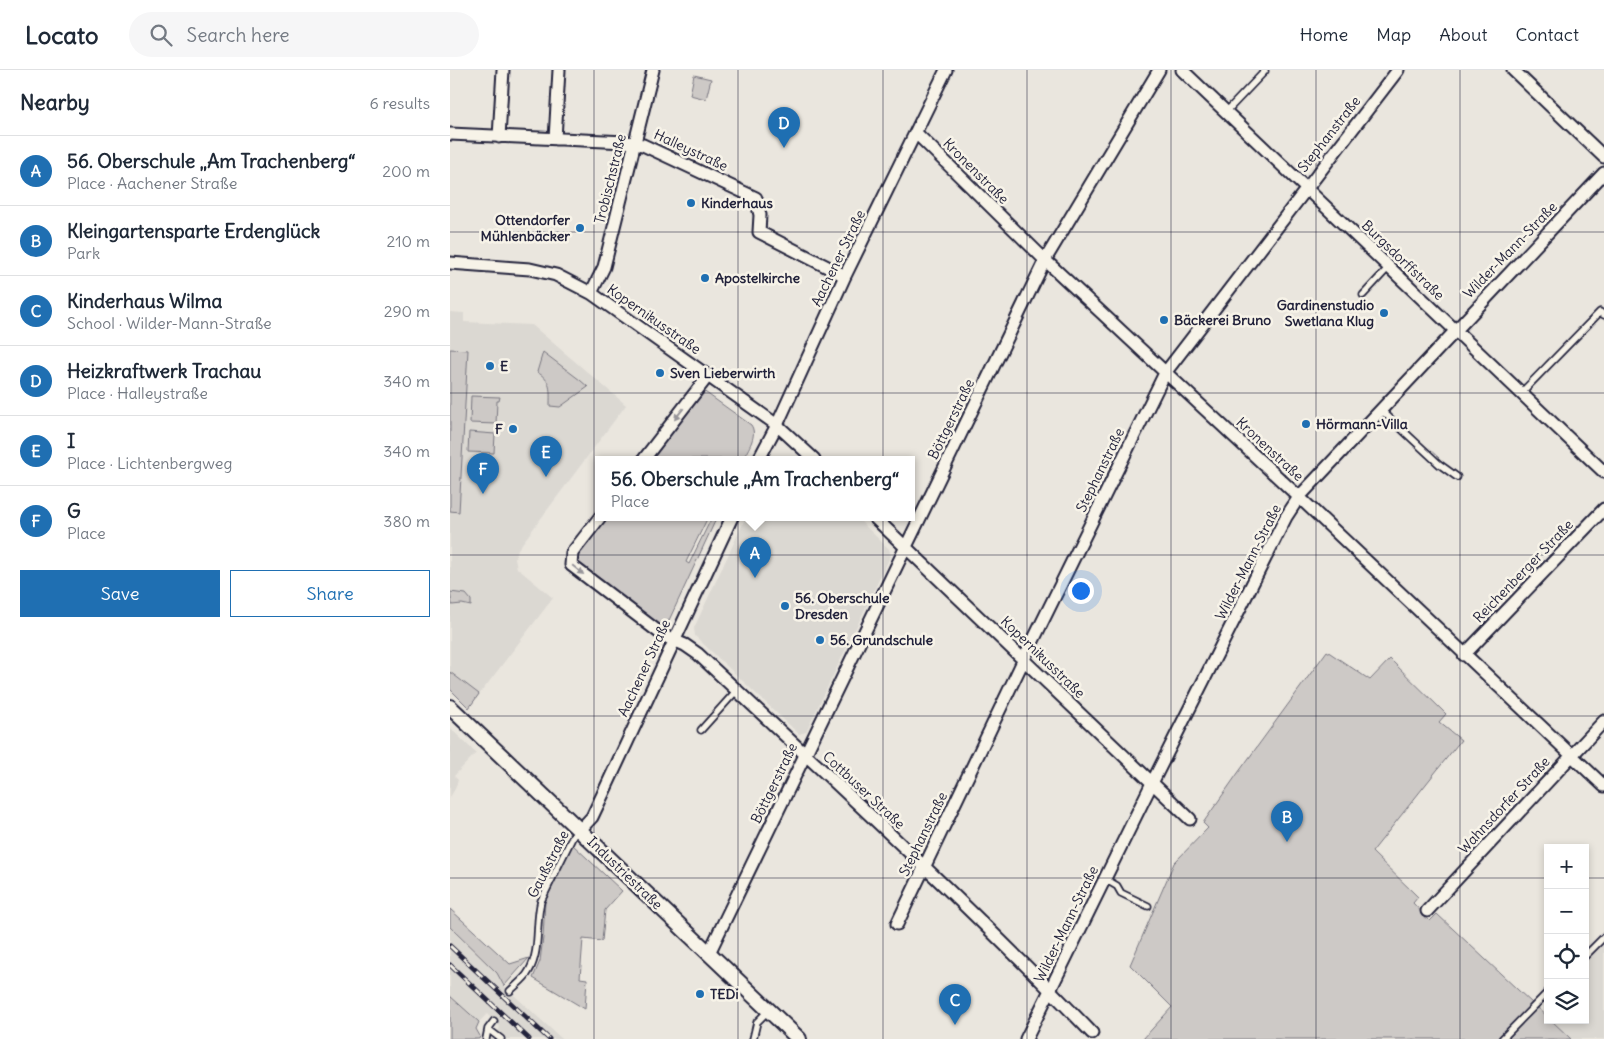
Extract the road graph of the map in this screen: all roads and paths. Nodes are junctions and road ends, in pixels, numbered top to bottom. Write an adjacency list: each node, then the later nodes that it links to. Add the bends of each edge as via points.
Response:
1 (503, 70): 13 (street)
2 (559, 70): 14 (street)
3 (653, 70): 15 (street, Trobischstraße)
4 (946, 70): 11 (street, Aachener Straße)
5 (1159, 70): 19 (street, Böttgerstraße)
6 (1182, 70): 10 (street, Burgsdorffstraße)
7 (1398, 70): 18 (street, Stephanstraße)
8 (1513, 70): 16 (street)
9 (1265, 71): 10 (lane)
10 (1226, 112): 18 (street, Burgsdorffstraße)
11 (916, 133): 19 (street, Kronenstraße); 22 (street, Aachener Straße)
12 (450, 134): 13 (street, Halleystraße)
13 (499, 137): 14 (street, Halleystraße)
14 (555, 139): 15 (street, Halleystraße)
15 (634, 143): 22 (street, Halleystraße, via 756,198 759,232); 23 (street, Trobischstraße, via 604,267)
16 (1604, 156)
17 (1604, 173): 26 (street, Wilder-Mann-Straße)
18 (1306, 188): 21 (street, Burgsdorffstraße); 27 (street, Stephanstraße)
19 (1045, 260): 27 (street, Kronenstraße); 42 (street, Böttgerstraße)
20 (450, 263): 23 (street, Kopernikusstraße, via 530,269 556,275)
21 (1389, 267): 24 (lane); 26 (street, Burgsdorffstraße)
22 (845, 276): 31 (street, Aachener Straße)
23 (590, 293): 28 (street, Kopernikusstraße)
24 (1363, 295)
25 (1604, 315): 29 (lane, via 1600,312)
26 (1455, 330): 29 (street, Burgsdorffstraße); 30 (street, Wilder-Mann-Straße)
27 (1164, 373): 37 (street, Kronenstraße); 45 (street, Stephanstraße)
28 (708, 376): 31 (street, Kopernikusstraße); 32 (street, one-way to 32)
29 (1521, 393): 35 (street, Burgsdorffstraße)
30 (1380, 410): 36 (lane); 37 (street, Wilder-Mann-Straße)
31 (777, 424): 33 (street, Aachener Straße); 34 (street, Kopernikusstraße)
32 (646, 456)
33 (761, 456)
34 (811, 456)
35 (1604, 472)
36 (1457, 477)
37 (1299, 497): 44 (street, Kronenstraße); 52 (street, Wilder-Mann-Straße)
38 (1604, 509): 44 (street, Reichenberger Straße)
39 (597, 521): 43 (street, Cottbuser Straße, one-way to 43, via 572,553 571,565 640,619)
40 (730, 521): 43 (street, Aachener Straße)
41 (878, 521): 42 (street, Kopernikusstraße)
42 (906, 547): 45 (street, Kopernikusstraße); 50 (street, Böttgerstraße)
43 (674, 640): 46 (street, Cottbuser Straße, via 698,654); 55 (street, Aachener Straße, via 592,817)
44 (1464, 655): 51 (street, Kronenstraße)
45 (1024, 659): 52 (street, Kopernikusstraße); 56 (street, Stephanstraße)
46 (737, 690): 49 (lane); 50 (street, Cottbuser Straße)
47 (450, 707): 55 (street, Industriestraße)
48 (1604, 721): 51 (street, Wahnsdorfer Straße)
49 (701, 730)
50 (805, 754): 56 (street, Cottbuser Straße); 62 (street, Böttgerstraße)
51 (1572, 755): 53 (street, Kronenstraße); 59 (street, Wahnsdorfer Straße)
52 (1152, 783): 54 (street, Kopernikusstraße); 57 (street, Wilder-Mann-Straße)
53 (1604, 786)
54 (1190, 820)
55 (580, 830): 62 (street, Industriestraße); 65 (lane, Gaußstraße, via 573,836 541,901 535,953 529,972)
56 (924, 867): 60 (street, Stephanstraße); 64 (street, Cottbuser Straße)
57 (1105, 879): 58 (lane, via 1121,893); 64 (street, Wilder-Mann-Straße)
58 (1148, 906)
59 (1426, 911)
60 (896, 924)
61 (1604, 937): 63 (lane)
62 (708, 952): 67 (street, Industriestraße)
63 (1589, 952)
64 (1051, 990): 70 (street, Cottbuser Straße); 75 (street, Wilder-Mann-Straße)
65 (510, 991)
66 (1544, 996): 76 (lane)
67 (769, 1010): 73 (lane, via 757,1022); 74 (street, Industriestraße)
68 (494, 1020): 69 (lane)
69 (488, 1029): 71 (lane); 72 (lane)
70 (1095, 1036)
71 (486, 1039)
72 (501, 1039)
73 (753, 1039)
74 (799, 1039)
75 (1026, 1039)
76 (1502, 1039)

